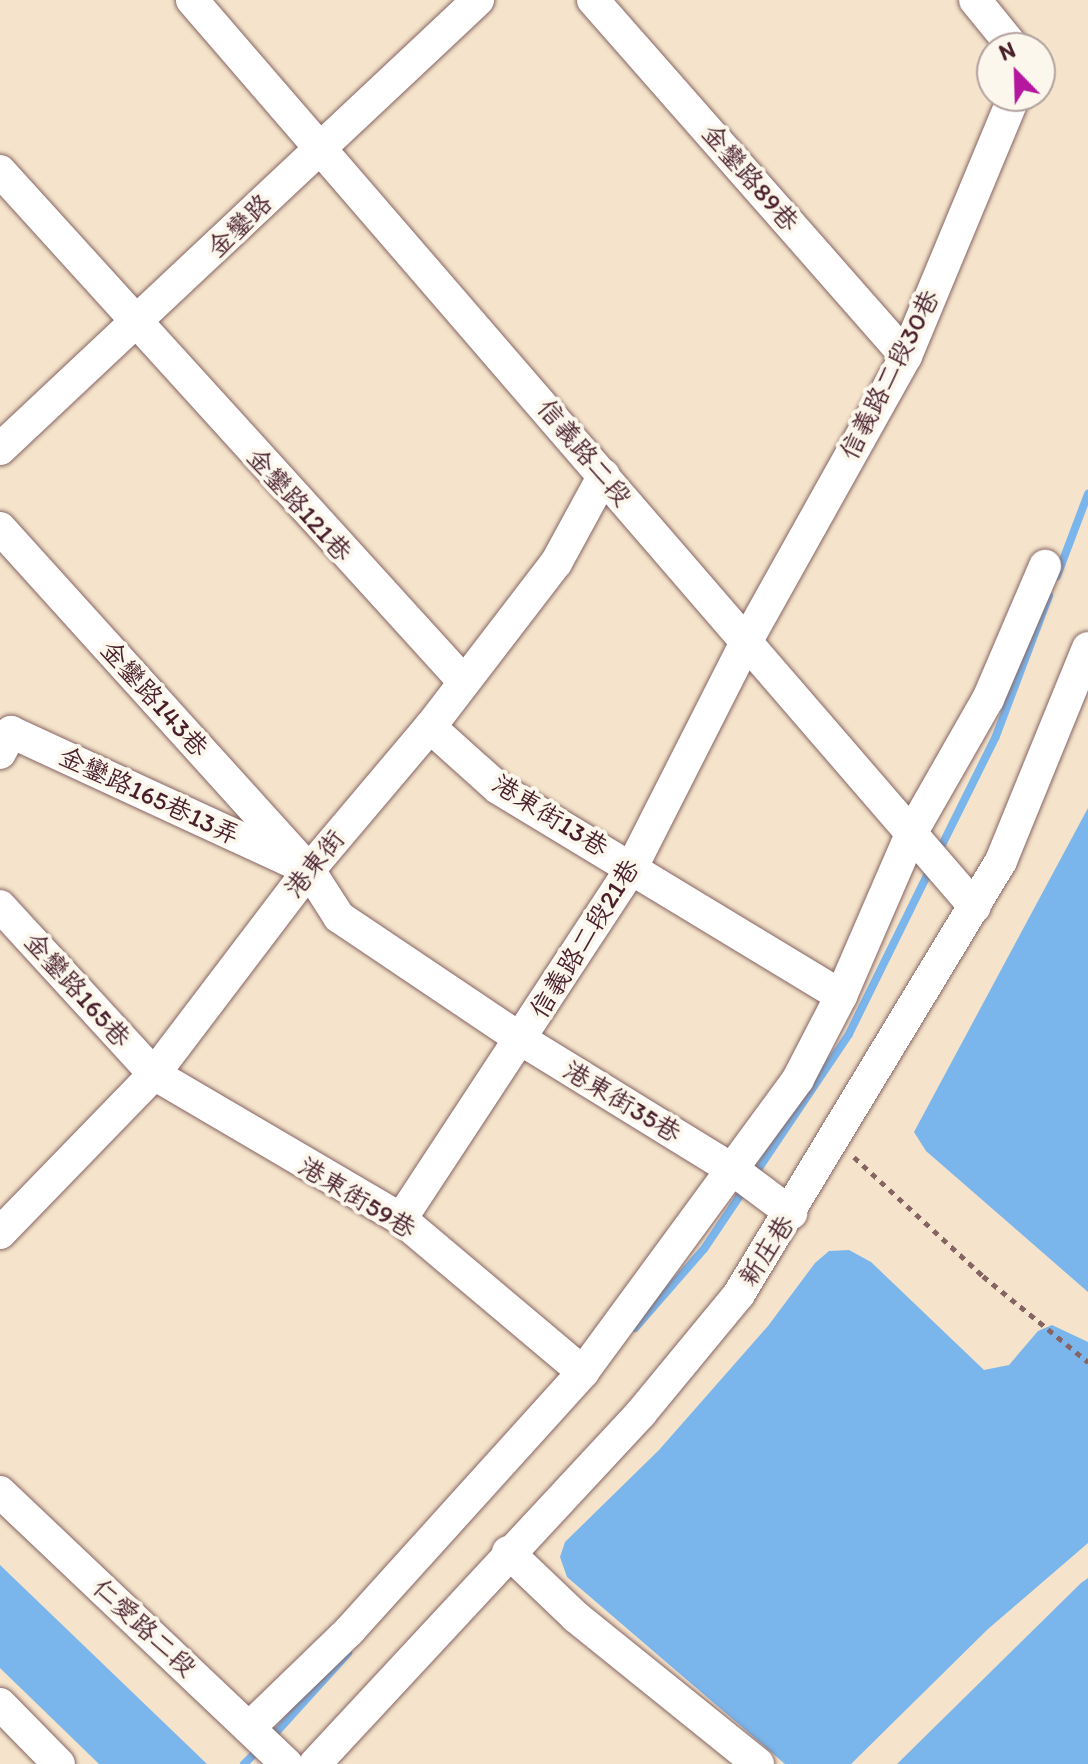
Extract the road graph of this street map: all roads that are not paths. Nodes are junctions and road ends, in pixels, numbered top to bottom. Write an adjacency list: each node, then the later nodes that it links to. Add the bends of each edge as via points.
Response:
1 (192, 0): 7 (street, 信義路二段)
2 (478, 0): 7 (street, 金鑾路)
3 (593, 0): 10 (street, 金鑾路89巷)
4 (975, 0): 5 (street)
5 (1001, 32)
6 (1007, 112): 10 (street, 信義路二段30巷)
7 (322, 147): 9 (street, 金鑾路); 12 (street, 信義路二段)
8 (0, 171): 9 (street, 金鑾路121巷)
9 (137, 325): 11 (street, 金鑾路); 17 (street, 金鑾路121巷)
10 (906, 356): 15 (street, 信義路二段30巷)
11 (0, 449)
12 (604, 475): 15 (street, 信義路二段); 17 (street, 港東街, via 556,563)
13 (0, 528): 22 (street, 金鑾路143巷)
14 (1045, 566): 20 (street, via 988,699)
15 (745, 644): 20 (street, 信義路二段); 21 (street, 信義路二段21巷)
16 (1088, 648): 24 (street, 新庄巷, via 1001,861)
17 (464, 682): 18 (street, 港東街)
18 (430, 727): 21 (street, 港東街13巷, via 498,788); 22 (street, 港東街)
19 (0, 753): 22 (street, 金鑾路165巷13弄, via 11,732)
20 (912, 832): 24 (street, 信義路二段); 25 (street)
21 (632, 867): 25 (street, 港東街13巷); 26 (street, 信義路二段21巷)
22 (309, 870): 26 (street, 港東街35巷, via 339,917); 27 (street, 港東街)
23 (0, 906): 27 (street, 金鑾路165巷)
24 (975, 907): 29 (street, 新庄巷)
25 (841, 996): 28 (street, via 798,1079)
26 (522, 1040): 28 (street, 港東街35巷); 30 (street, 信義路二段21巷)
27 (154, 1074): 30 (street, 港東街59巷); 31 (street, 港東街)
28 (732, 1169): 29 (street, 港東街35巷); 32 (street)
29 (791, 1213): 34 (street, 新庄巷, via 739,1294 641,1413)
30 (401, 1219): 32 (street, 港東街59巷)
31 (0, 1233)
32 (583, 1372): 36 (street)
33 (0, 1492): 36 (street, 仁愛路二段)
34 (508, 1552): 39 (street, 新庄巷); 40 (street, via 576,1617)
35 (0, 1704): 38 (street)
36 (253, 1732): 37 (street, 仁愛路二段)
37 (284, 1761)
38 (59, 1764)
39 (315, 1764)
40 (758, 1764)

